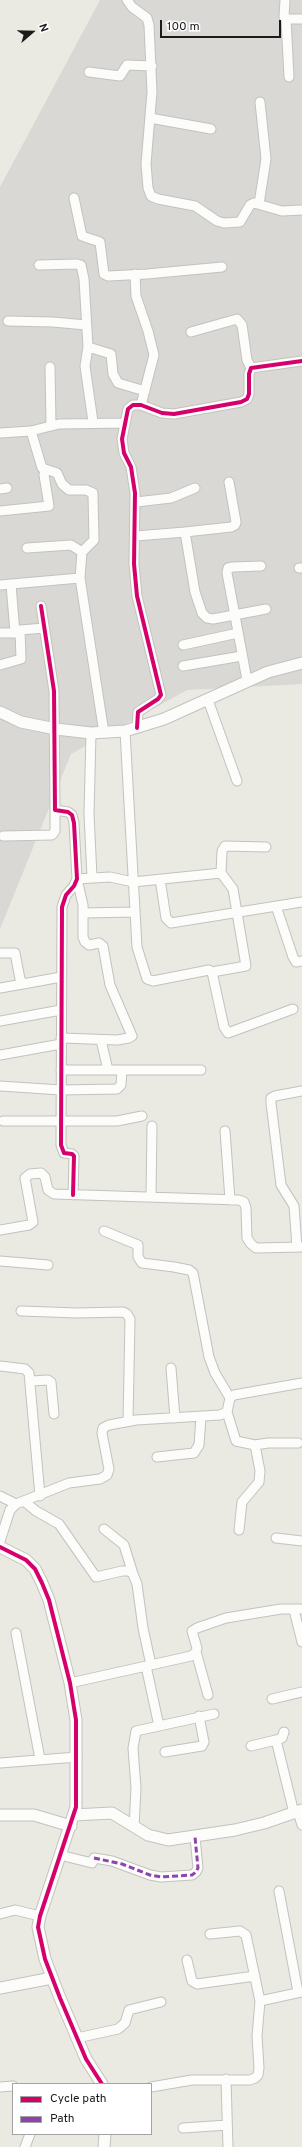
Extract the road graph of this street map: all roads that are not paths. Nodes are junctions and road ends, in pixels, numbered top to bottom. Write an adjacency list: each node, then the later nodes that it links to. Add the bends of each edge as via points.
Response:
1 (126, 0): 5 (street, via 146,18)
2 (285, 0): 3 (street)
3 (286, 19): 4 (street); 7 (street)
4 (302, 19)
5 (152, 66): 6 (street, via 127,65 120,76); 9 (street)
6 (89, 72)
7 (289, 77)
8 (260, 102): 12 (street, via 266,159)
9 (150, 118): 10 (street); 12 (street, via 146,164 148,188 152,196 158,200 195,206 224,223 240,222 250,205)
10 (210, 129)
11 (74, 198): 16 (street, via 82,236 100,242 104,274)
12 (259, 204): 13 (street, via 282,211)
13 (302, 210)
14 (39, 265): 18 (street, via 81,265)
15 (222, 267): 16 (street)
16 (135, 274): 24 (street, via 136,296 154,355)
17 (8, 321): 18 (street)
18 (86, 324): 20 (street)
19 (191, 332): 23 (street, via 237,319 242,325 247,360)
20 (88, 348): 24 (street, via 111,354 113,374 118,383); 26 (street, via 85,366)
21 (302, 361): 23 (street)
22 (50, 367): 28 (street)
23 (251, 368): 25 (street, via 249,394 247,399 241,402 167,414)
24 (145, 391): 25 (street)
25 (141, 405): 27 (street, via 130,406)
26 (93, 422): 27 (street); 28 (street)
27 (124, 424): 34 (street, via 123,448 131,468)
28 (51, 426): 29 (street)
29 (31, 431): 30 (street); 31 (street, via 42,468)
30 (0, 433)
31 (45, 470): 35 (street, via 49,506); 39 (street, via 57,474 69,490 86,490 93,493 94,540)
32 (229, 482): 36 (street, via 235,525)
33 (195, 488): 34 (street, via 171,498)
34 (136, 502): 37 (street)
35 (0, 511)
36 (185, 532): 37 (street); 46 (street, via 192,580 202,613 213,619)
37 (136, 536): 59 (street, via 134,564 137,596 161,694 158,699 138,712)
38 (27, 548): 39 (street, via 71,545)
39 (82, 552): 41 (street)
40 (261, 566): 46 (street, via 228,568)
41 (80, 578): 42 (street); 63 (street)
42 (11, 584): 43 (street); 49 (street)
43 (0, 585)
44 (41, 606): 47 (street)
45 (266, 609): 46 (street)
46 (234, 614): 50 (street)
47 (44, 628): 49 (street, via 22,630); 60 (street, via 54,691)
48 (0, 633): 49 (street)
49 (17, 633): 54 (street, via 21,659)
50 (238, 633): 51 (street); 52 (street)
51 (183, 645)
52 (242, 656): 55 (street); 56 (street)
53 (302, 663): 56 (street)
54 (0, 665)
55 (183, 666)
56 (247, 680): 57 (street)
57 (208, 700): 59 (street); 64 (street)
58 (0, 712): 60 (street, via 21,722)
59 (137, 728): 61 (street)
60 (56, 729): 62 (street); 65 (street)
61 (125, 731): 63 (street); 72 (street)
62 (91, 733): 63 (street); 69 (street, via 89,814)
63 (104, 733)
64 (237, 781)
65 (55, 810): 66 (street, via 55,831 52,835); 70 (street, via 72,815)
66 (3, 836)
67 (266, 847): 68 (street, via 225,846 222,851)
68 (221, 873): 71 (street); 76 (street, via 232,887)
69 (92, 877): 70 (street); 72 (street, via 117,878)
70 (77, 879): 77 (street); 81 (street, via 62,907)
71 (160, 880): 72 (street); 76 (street, via 168,921 172,923)
72 (133, 882): 75 (street)
73 (302, 902): 74 (street)
74 (276, 906): 76 (street); 79 (street, via 293,957 296,962)
75 (134, 912): 77 (street); 80 (street, via 138,953 147,979 153,981 183,974)
76 (237, 912): 80 (street, via 246,966)
77 (84, 913): 87 (street, via 83,937 89,945 103,946 110,985 131,1034 129,1038)
78 (0, 953): 82 (street, via 15,953)
79 (302, 961)
80 (212, 972): 84 (street, via 224,1027 228,1033)
81 (61, 977): 82 (street); 85 (street)
82 (22, 984): 83 (street)
83 (0, 988)
84 (293, 1009)
85 (61, 1010): 86 (street); 88 (street)
86 (0, 1020)
87 (101, 1040): 88 (street); 91 (street)
88 (61, 1041): 89 (street); 90 (street)
89 (0, 1055)
90 (61, 1070): 91 (street); 95 (street)
91 (108, 1070): 92 (street)
92 (122, 1070): 93 (street); 95 (street, via 122,1085 117,1089)
93 (201, 1070)
94 (0, 1086): 95 (street)
95 (61, 1090): 99 (street)
96 (302, 1091): 107 (street, via 271,1098 281,1185 294,1206)
97 (142, 1116): 99 (street, via 117,1120)
98 (3, 1121): 99 (street)
99 (61, 1122): 102 (street, via 62,1149 74,1156)
100 (152, 1126): 103 (street)
101 (225, 1131): 104 (street)
102 (73, 1195): 103 (street); 105 (street, via 50,1193 45,1177 41,1173 26,1175 33,1222)
103 (151, 1197): 104 (street)
104 (230, 1200): 107 (street, via 244,1202 247,1238 256,1248)
105 (0, 1230)
106 (104, 1231): 115 (street, via 138,1246 138,1261 142,1263 174,1267 193,1273 209,1357)
107 (300, 1247)
108 (0, 1261): 109 (street)
109 (48, 1265)
110 (21, 1311): 120 (street, via 127,1314 130,1319)
111 (0, 1366): 113 (street, via 25,1369 30,1373)
112 (171, 1368): 119 (street)
113 (32, 1381): 117 (street, via 51,1382); 125 (street)
114 (302, 1383): 115 (street)
115 (230, 1398): 116 (street)
116 (227, 1412): 118 (street); 122 (street, via 236,1441)
117 (54, 1414)
118 (201, 1417): 119 (street); 123 (street, via 199,1445 194,1453)
119 (175, 1418): 120 (street)
120 (128, 1421): 125 (street, via 103,1428 109,1469 107,1475 100,1479 69,1483)
121 (298, 1443): 122 (street)
122 (255, 1445): 128 (street, via 259,1482 242,1502)
123 (157, 1457)
124 (0, 1496): 126 (street)
125 (40, 1496): 126 (street)
126 (20, 1503): 130 (street, via 10,1510); 133 (street, via 59,1524 96,1577 122,1571)
127 (104, 1530): 133 (street, via 124,1545)
128 (239, 1530)
129 (276, 1538): 131 (street)
130 (0, 1541)
131 (302, 1541)
132 (0, 1547): 139 (street, via 26,1560 35,1569 50,1607)
133 (133, 1574): 138 (street)
134 (298, 1610): 136 (street); 137 (street, via 282,1609 226,1618 197,1628 192,1631)
135 (16, 1633): 151 (street)
136 (302, 1642)
137 (196, 1652): 138 (street, via 191,1656); 141 (street)
138 (148, 1665): 139 (street); 145 (street)
139 (70, 1683): 150 (street)
140 (302, 1692): 142 (street)
141 (208, 1695)
142 (272, 1699)
143 (214, 1714): 144 (street)
144 (199, 1716): 145 (street); 149 (street, via 204,1742 202,1746)
145 (159, 1726): 157 (street, via 140,1729 134,1734)
146 (284, 1732): 147 (street, via 282,1738)
147 (276, 1740): 148 (street); 153 (street)
148 (251, 1746)
149 (165, 1752)
150 (78, 1756): 151 (street); 155 (street)
151 (40, 1759): 152 (street)
152 (0, 1763)
153 (298, 1812): 156 (street); 158 (street, via 264,1823)
154 (0, 1815): 155 (street, via 34,1815)
155 (73, 1820): 157 (street, via 107,1812 116,1814); 159 (street)
156 (302, 1825)
157 (134, 1827): 158 (street, via 148,1835 168,1840)
158 (195, 1837): 159 (street, via 198,1868 192,1875 161,1877 112,1861 94,1858 92,1863)
159 (60, 1855): 162 (street)
160 (279, 1891): 168 (street)
161 (0, 1914): 162 (street, via 15,1910)
162 (40, 1916): 166 (street, via 39,1940)
163 (210, 1934): 165 (street, via 243,1932)
164 (187, 1960): 165 (street, via 192,1981 197,1984)
165 (254, 1976): 169 (street)
166 (52, 1978): 167 (street); 171 (street)
167 (0, 1988)
168 (300, 1992): 169 (street)
169 (260, 2001): 172 (street, via 257,2024 258,2075 250,2080)
170 (161, 2002): 171 (street, via 129,2010 125,2022 118,2029)
171 (77, 2038): 173 (street, via 86,2059)
172 (226, 2079): 176 (street, via 192,2080); 177 (street)
173 (101, 2083)
174 (12, 2086): 175 (street)
175 (0, 2087)
176 (152, 2087)
177 (227, 2124): 178 (street); 183 (street)
178 (183, 2128)
179 (30, 2135): 181 (street)
180 (105, 2135): 182 (street)
181 (25, 2147)
182 (104, 2147)
183 (228, 2147)

